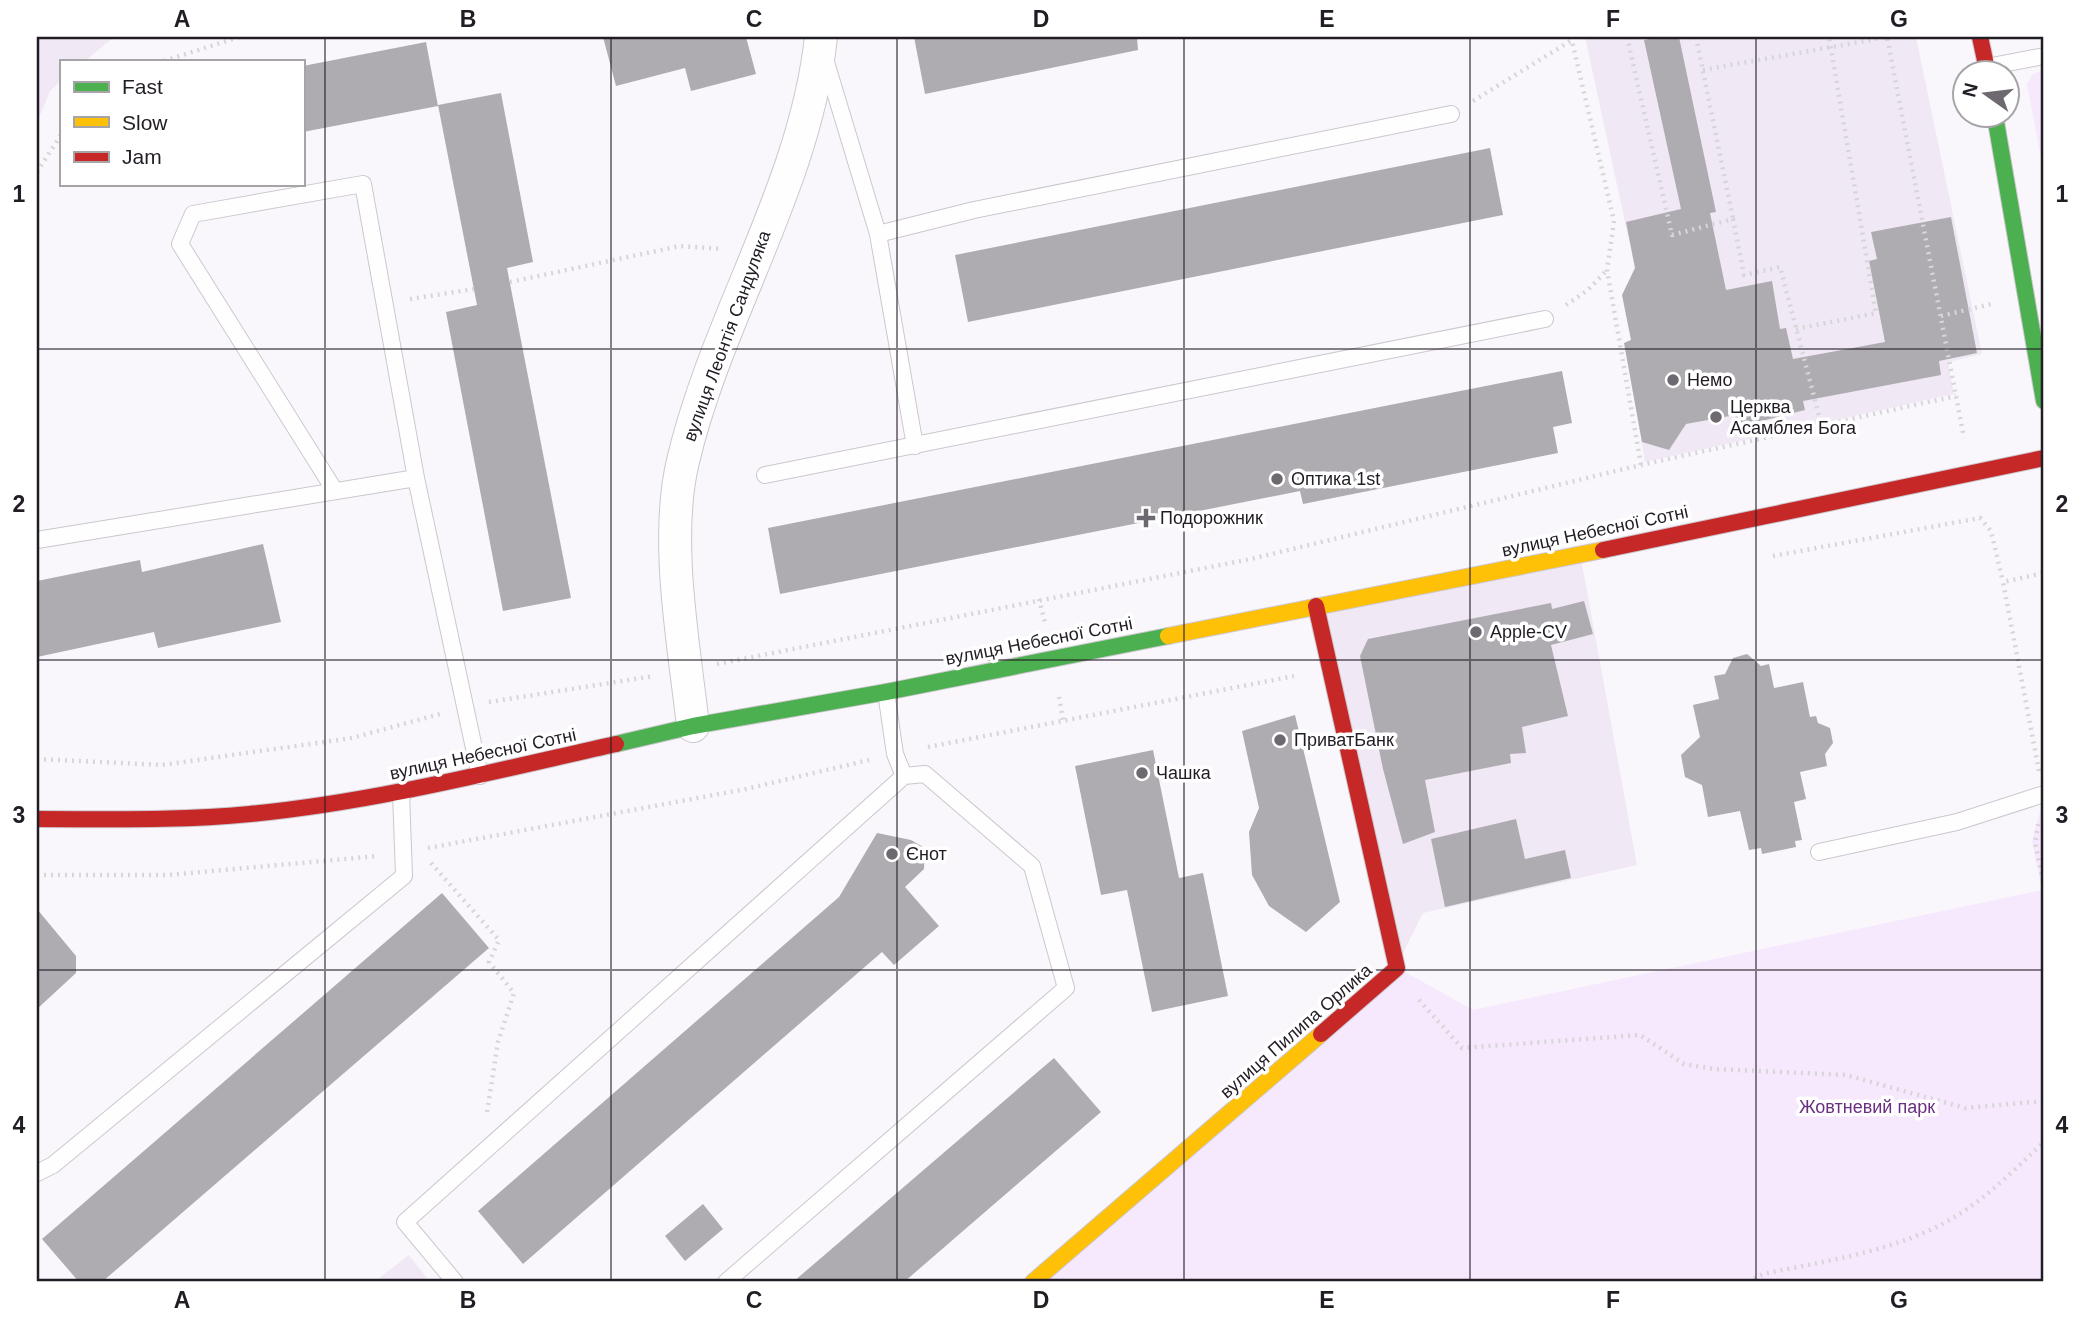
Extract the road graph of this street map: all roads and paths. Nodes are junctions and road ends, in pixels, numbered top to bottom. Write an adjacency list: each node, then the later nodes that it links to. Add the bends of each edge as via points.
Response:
1 (239, 37): 10 (path)
2 (1628, 37): 18 (path, via 1672,235)
3 (1696, 37): 13 (path)
4 (1829, 37): 8 (path)
5 (1980, 37): 11 (street)
6 (1572, 38): 14 (path); 21 (path, via 1614,221)
7 (820, 40): 19 (lane); 20 (street, вулиця Леонтія Сандуляка, via 808,115)
8 (1831, 48): 13 (path); 26 (path, via 1876,313); 27 (path, via 1887,37)
9 (2044, 56): 12 (lane)
10 (167, 60)
11 (1985, 60)
12 (2022, 61)
13 (1703, 70): 18 (path)
14 (1451, 114): 19 (lane, via 974,210)
15 (1997, 130): 28 (street)
16 (60, 137): 17 (path)
17 (37, 172)
18 (1733, 219): 26 (path, via 1744,275 1780,267)
19 (878, 234): 30 (lane)
20 (755, 256): 22 (path, via 703,245 680,246); 44 (street, вулиця Леонтія Сандуляка, via 682,463 674,528)
21 (1607, 270): 25 (path, via 1588,290); 32 (path)
22 (510, 282)
23 (474, 289): 24 (path)
24 (385, 303): 35 (lane); 36 (lane, via 363,184 193,214 180,244)
25 (1545, 319): 30 (lane)
26 (1796, 329): 29 (path)
27 (1956, 396): 29 (path); 33 (path)
28 (2044, 401)
29 (1822, 427): 32 (path)
30 (915, 446): 34 (lane)
31 (2044, 458): 33 (street, вулиця Небесної Сотні)
32 (1641, 466): 44 (path, via 1251,559)
33 (1970, 473): 37 (path); 42 (street, вулиця Небесної Сотні)
34 (765, 475)
35 (416, 478): 36 (lane); 46 (lane)
36 (335, 491): 38 (lane)
37 (1980, 518): 39 (path); 41 (path, via 1991,531)
38 (37, 540)
39 (1763, 558)
40 (2044, 573): 41 (path)
41 (2003, 582): 53 (path)
42 (1316, 606): 43 (street, вулиця Пилипа Орлика); 45 (street, вулиця Небесної Сотні)
43 (1331, 666): 48 (path); 66 (street, вулиця Пилипа Орлика, via 1397,968)
44 (687, 670): 46 (path); 47 (street, вулиця Леонтія Сандуляка)
45 (886, 692): 47 (street, вулиця Небесної Сотні); 48 (lane)
46 (466, 706): 49 (path, via 352,738 162,765); 50 (lane)
47 (693, 726): 50 (street, вулиця Небесної Сотні)
48 (895, 754): 51 (lane); 55 (path, via 746,789)
49 (37, 759)
50 (480, 776): 52 (street, вулиця Небесної Сотні)
51 (904, 776): 62 (lane); 65 (lane, via 925,774 1032,866 1066,988)
52 (401, 793): 54 (street, вулиця Небесної Сотні, via 238,815 165,820); 55 (lane)
53 (2044, 794): 56 (lane, via 1957,822); 58 (path, via 2035,843)
54 (37, 819)
55 (411, 852): 57 (path, via 168,875); 62 (path, via 499,940 489,962 514,993 498,1042); 63 (lane, via 404,876 53,1165)
56 (1819, 852)
57 (37, 874)
58 (2044, 885)
59 (1418, 999): 60 (path, via 1462,1048 1640,1035 1684,1064 1714,1069 1846,1075 1965,1108)
60 (2044, 1101)
61 (2044, 1142): 67 (path, via 1958,1215 1878,1250 1763,1274)
62 (481, 1154): 64 (lane, via 405,1222)
63 (37, 1173)
64 (456, 1282)
65 (726, 1282)
66 (1033, 1282)
67 (1748, 1282)

